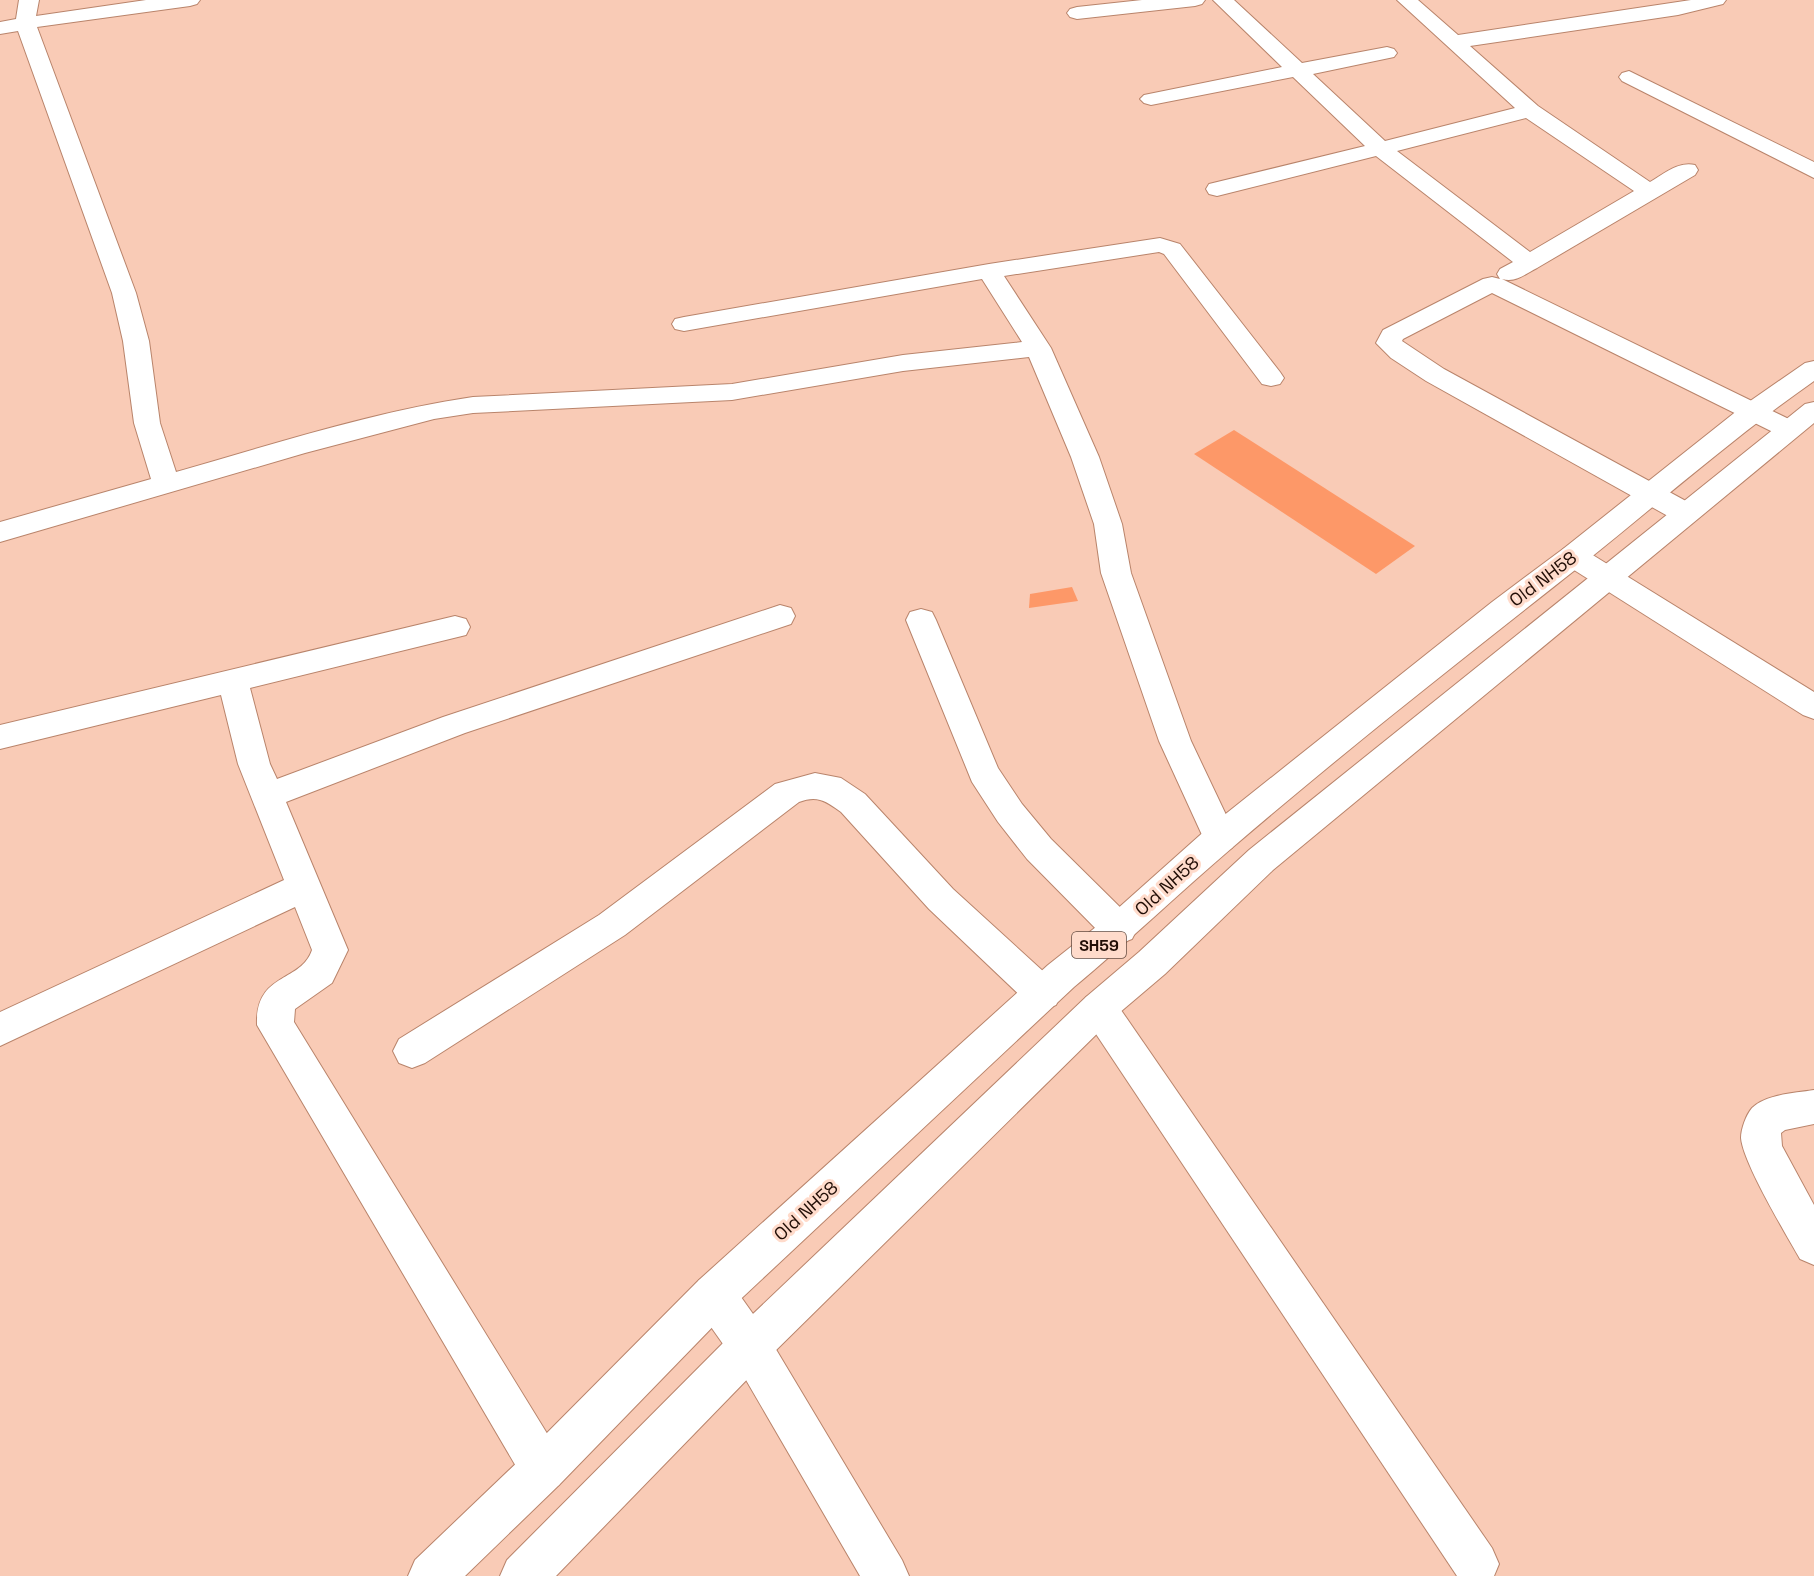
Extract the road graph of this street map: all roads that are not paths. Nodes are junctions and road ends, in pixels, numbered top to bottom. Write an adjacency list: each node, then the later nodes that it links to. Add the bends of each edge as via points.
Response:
1 (190, 0): 6 (street)
2 (1195, 0): 7 (street)
3 (1223, 0): 11 (street)
4 (1407, 0): 9 (street)
5 (1716, 0): 9 (street)
6 (27, 12): 8 (street); 29 (street, via 124,293 136,341 147,423)
7 (1077, 13)
8 (0, 28)
9 (1454, 42): 14 (street)
10 (1387, 53): 11 (street)
11 (1295, 70): 13 (street); 15 (street)
12 (1629, 77): 17 (street)
13 (1151, 99)
14 (1530, 111): 15 (street); 19 (street)
15 (1380, 148): 18 (street); 20 (street)
16 (1687, 170): 19 (street)
17 (1814, 171)
18 (1217, 189)
19 (1649, 191): 20 (street)
20 (1529, 262): 22 (street)
21 (989, 271): 23 (street); 24 (street); 26 (street, via 1166,246 1178,254)
22 (1492, 284): 27 (street); 30 (street, via 1392,335 1389,343 1435,375)
23 (684, 324)
24 (1038, 348): 29 (street, via 903,363 732,392 473,405 434,411); 44 (street, via 1089,468 1107,524 1116,573 1174,741)
25 (1814, 369): 27 (street, Old NH58 / SH59)
26 (1271, 378)
27 (1752, 412): 28 (street); 30 (street, Old NH58 / SH59)
28 (1801, 420): 31 (street, SH59)
29 (166, 484): 32 (street)
30 (1649, 494): 31 (street); 33 (street, Old NH58 / SH59)
31 (1685, 513): 34 (street, SH59)
32 (0, 532)
33 (1574, 556): 34 (street); 41 (street, Old NH58 / SH59)
34 (1609, 577): 39 (street); 43 (street, SH59)
35 (780, 616): 42 (street, via 454,725)
36 (921, 620): 46 (street, via 990,783 1039,849)
37 (455, 627): 38 (street)
38 (233, 682): 40 (street); 42 (street, via 254,764)
39 (1814, 707)
40 (0, 737)
41 (1292, 779): 43 (street); 44 (street, Old NH58 / SH59)
42 (267, 796): 45 (street)
43 (1327, 805): 48 (street, SH59)
44 (1220, 838): 46 (street, Old NH58 / SH59)
45 (304, 887): 49 (street); 55 (street, via 330,950 317,974 277,1004 276,1025)
46 (1119, 929): 47 (street, Old NH58 / SH59)
47 (1043, 994): 50 (street, via 940,899 853,803 836,789 823,784 808,785 788,793 612,925); 53 (street, Old NH58 / SH59)
48 (1099, 1008): 54 (street, SH59); 56 (street)
49 (0, 1030)
50 (412, 1051)
51 (1814, 1107): 52 (street, via 1776,1115 1760,1126 1759,1137)
52 (1814, 1245)
53 (714, 1295): 54 (street); 55 (street, Old NH58 / SH59)
54 (750, 1346): 58 (street, SH59); 59 (street)
55 (543, 1470): 57 (street, Old NH58 / SH59)
56 (1470, 1572)
57 (431, 1576)
58 (523, 1576)
59 (886, 1576)

